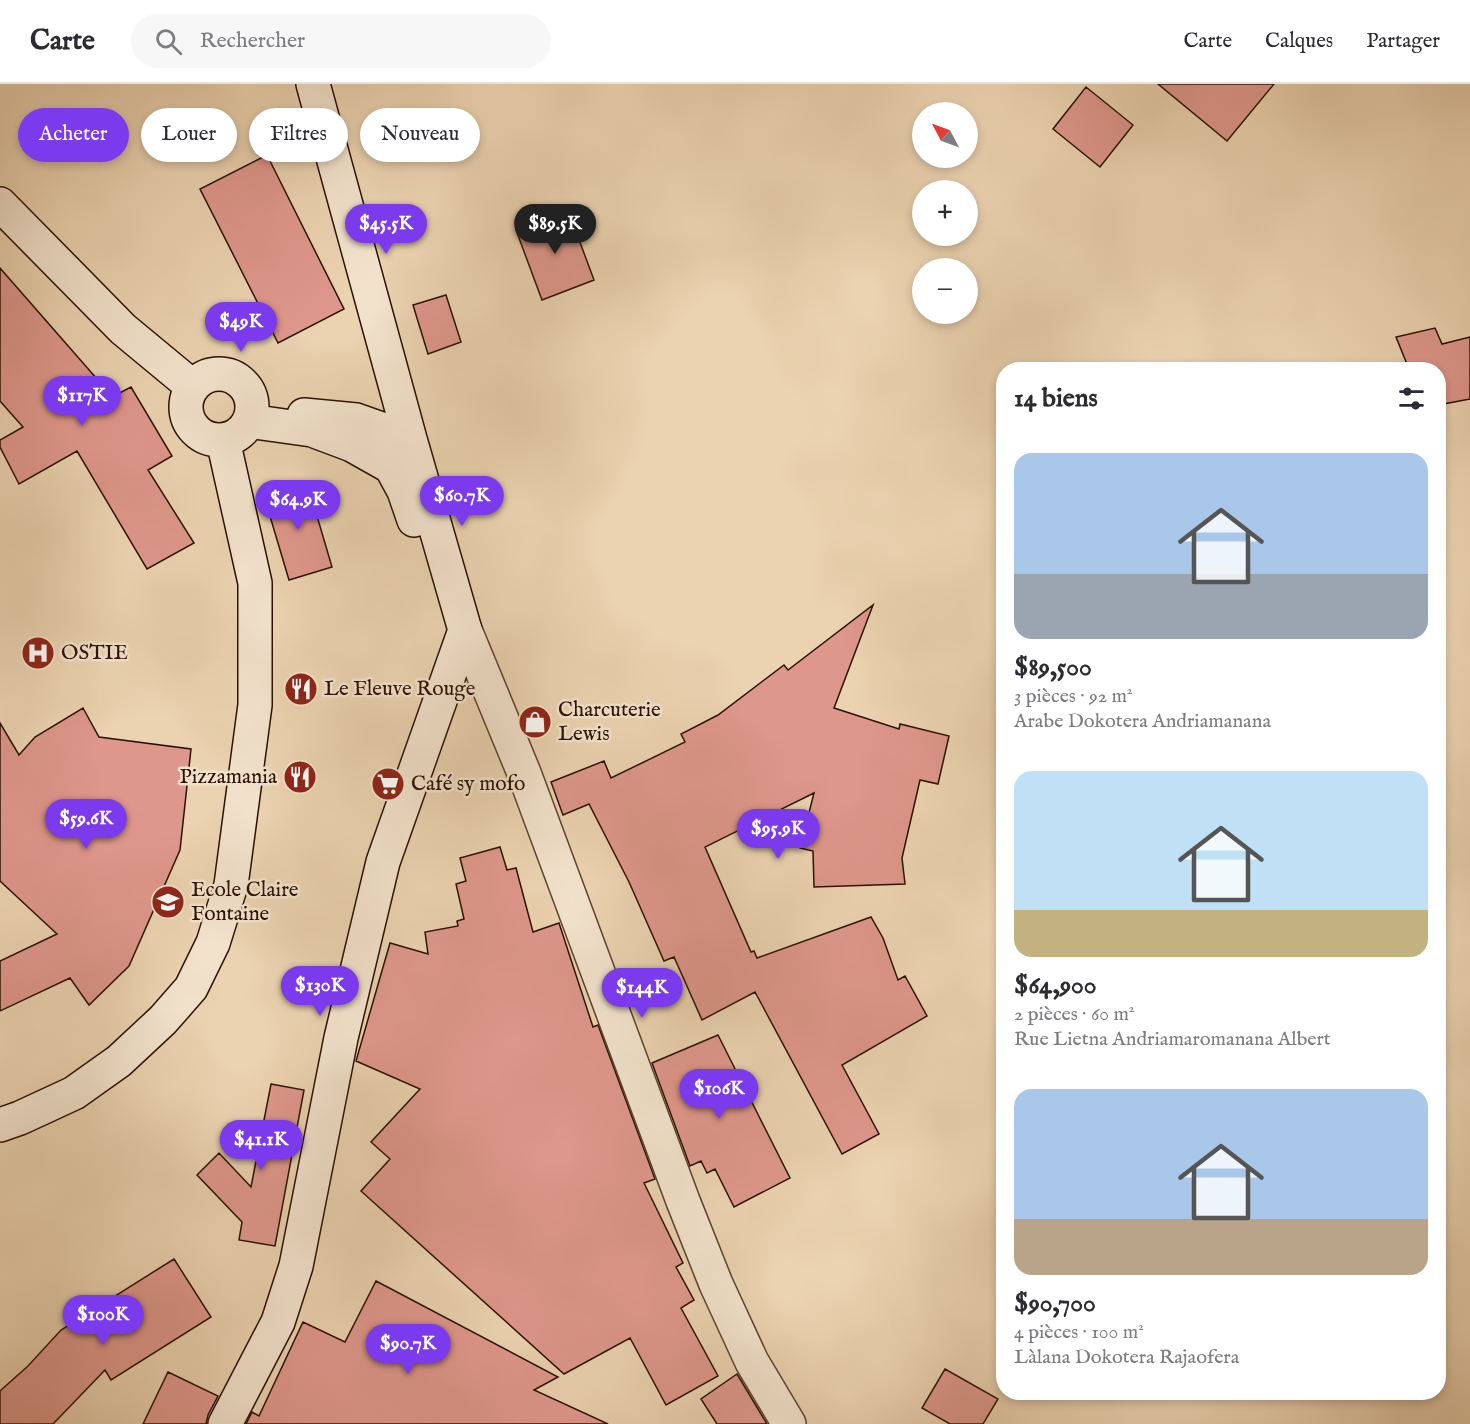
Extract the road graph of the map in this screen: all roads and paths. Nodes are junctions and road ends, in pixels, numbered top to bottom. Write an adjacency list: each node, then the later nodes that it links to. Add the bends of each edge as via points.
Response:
1 (313, 84): 5 (street)
2 (0, 204): 3 (street, via 123,329)
3 (193, 387): 4 (street, via 210,375 232,377 248,390); 6 (street, via 188,397 187,419 202,436)
4 (251, 416): 5 (street, via 356,420); 6 (street, via 243,430); 7 (street, via 312,430 352,445 391,467 404,491 425,555)
5 (410, 439): 7 (street)
6 (223, 440): 8 (street, via 255,583 255,705 231,885 213,943 191,988 119,1061 74,1093)
7 (465, 630): 9 (street, via 383,862 341,1038 296,1266 278,1322); 10 (street, via 524,773 716,1284 752,1362)
8 (0, 1125)
9 (225, 1424)
10 (789, 1424)

